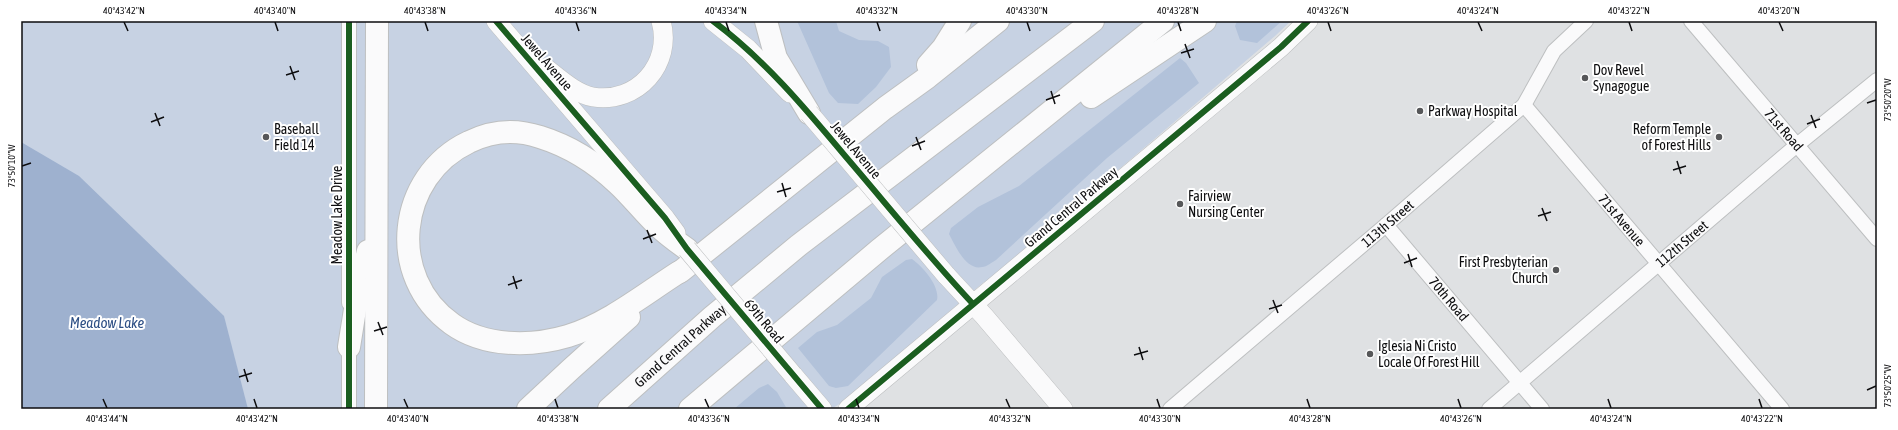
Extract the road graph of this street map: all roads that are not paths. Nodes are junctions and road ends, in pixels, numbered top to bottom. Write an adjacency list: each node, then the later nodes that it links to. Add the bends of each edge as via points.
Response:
1 (349, 21): 29 (street, Meadow Lake Drive)
2 (377, 21): 22 (highway)
3 (496, 21): 15 (street, Jewel Avenue)
4 (661, 21): 15 (street, via 663,46 657,67 642,84 617,97 593,97 578,92)
5 (713, 21): 19 (street, Jewel Avenue, via 748,49)
6 (766, 21): 19 (highway, via 776,58)
7 (960, 21): 18 (highway, via 935,58)
8 (998, 21): 18 (highway)
9 (1093, 21): 34 (highway, Grand Central Parkway, via 799,245 712,317)
10 (1164, 21): 21 (highway)
11 (1205, 21): 21 (highway)
12 (1308, 21): 28 (street, Grand Central Parkway)
13 (1586, 21): 17 (street, 113th Street, via 1554,51)
14 (1691, 21): 20 (street, 71st Road)
15 (521, 50): 25 (street, Jewel Avenue, via 665,218)
16 (1877, 80): 20 (street, 112th Street)
17 (1524, 105): 23 (street, 113th Street); 26 (street, 71st Avenue)
18 (885, 108): 27 (highway)
19 (809, 113): 28 (street, Jewel Avenue, bridge)
20 (1797, 145): 24 (street, 71st Road); 26 (street, 112th Street)
21 (966, 179): 35 (highway)
22 (377, 202): 29 (highway); 32 (highway)
23 (1386, 225): 30 (street, 70th Road); 39 (street, 113th Street)
24 (1877, 239)
25 (687, 249): 27 (highway, via 659,227 609,176 589,161 560,144 520,132 489,134 453,151 429,174 417,194 410,214 410,259 417,281 428,300 451,323 489,340 510,343 533,342 578,333 609,318); 36 (street, 69th Road, bridge)
26 (1660, 264): 30 (street, 112th Street); 42 (street, 71st Avenue)
27 (679, 272): 33 (highway)
28 (973, 304): 37 (street, Grand Central Parkway); 38 (street, Jewel Avenue)
29 (349, 347): 31 (street, Meadow Lake Drive)
30 (1520, 383): 40 (street, 112th Street); 41 (street, 70th Road)
31 (348, 409)
32 (376, 409)
33 (528, 409)
34 (609, 409)
35 (690, 409)
36 (822, 409)
37 (848, 409)
38 (1063, 409)
39 (1170, 409)
40 (1489, 409)
41 (1542, 409)
42 (1782, 409)

